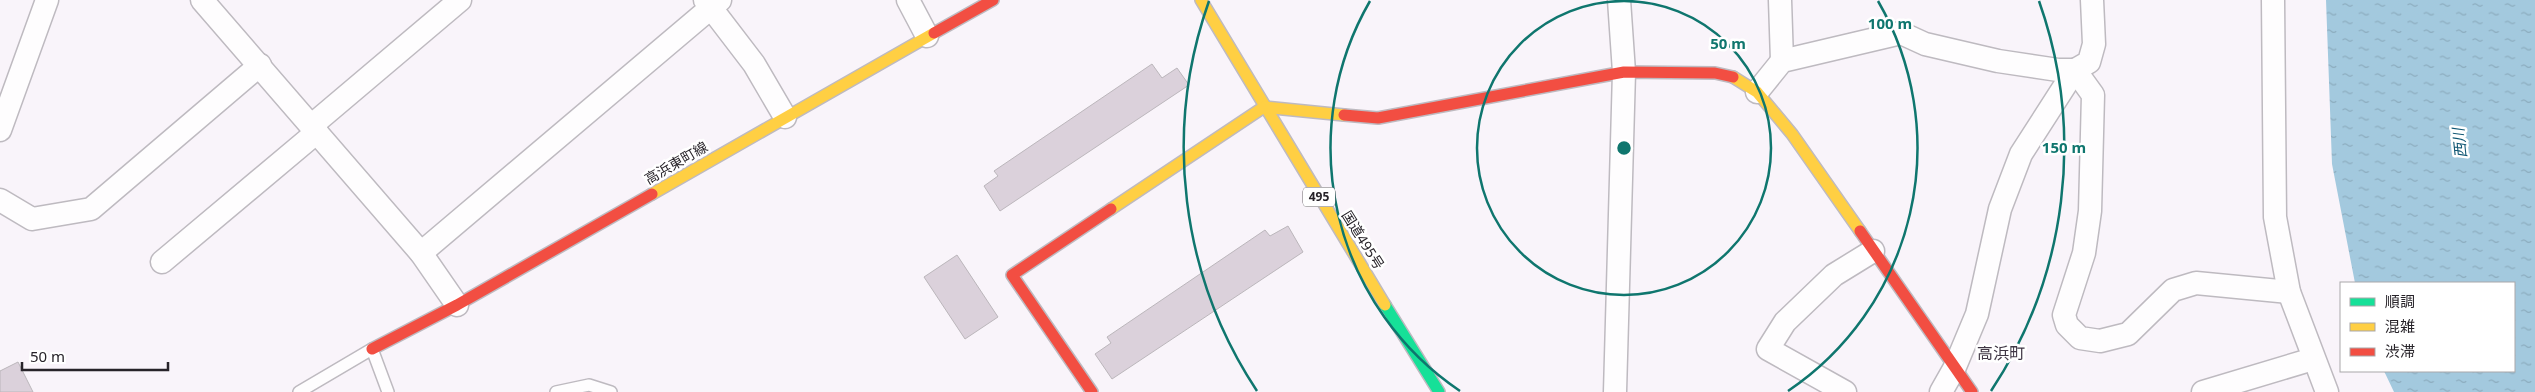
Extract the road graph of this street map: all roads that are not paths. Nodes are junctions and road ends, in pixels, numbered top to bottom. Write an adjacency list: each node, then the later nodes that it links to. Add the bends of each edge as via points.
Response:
1 (47, 0): 21 (street)
2 (202, 0): 14 (street)
3 (460, 0): 20 (street)
4 (908, 0): 12 (street)
5 (993, 0): 12 (main road, 高浜東町線)
6 (1201, 0): 18 (main road, 国道495号 / 495)
7 (1620, 0): 16 (street)
8 (1780, 0): 13 (street)
9 (2092, 0): 15 (street, via 2094,44 2089,62)
10 (2273, 0): 26 (street, via 2275,217)
11 (712, 2): 19 (street); 24 (street)
12 (927, 36): 19 (main road, 高浜東町線)
13 (1782, 61): 15 (street, via 1900,33 1926,44 1998,61); 17 (street)
14 (260, 65): 20 (street); 22 (street, via 91,209 32,219)
15 (2076, 70): 26 (street, via 2093,95 2090,211 2084,253 2064,315 2067,325 2080,338 2100,342 2128,334 2173,290 2196,283); 30 (street, via 2021,154 2000,209 1977,314)
16 (1624, 72): 17 (main road, via 1715,73 1731,76); 18 (main road, via 1378,118); 37 (street)
17 (1757, 92): 23 (main road, via 1792,134)
18 (1264, 107): 35 (main road, via 1012,275); 36 (main road, 国道495号 / 495)
19 (786, 117): 27 (main road, 高浜東町線)
20 (314, 129): 24 (street); 25 (street)
21 (0, 130)
22 (0, 200)
23 (1872, 251): 30 (main road); 38 (street, via 1834,275 1785,322 1768,349)
24 (421, 253): 27 (street)
25 (162, 262)
26 (2290, 292): 29 (street)
27 (457, 305): 28 (main road, 高浜東町線)
28 (372, 349): 31 (lane); 32 (lane)
29 (2313, 359): 41 (street); 42 (street)
30 (1954, 369): 39 (street); 40 (main road)
31 (299, 392)
32 (388, 392)
33 (556, 392): 34 (lane, via 589,385)
34 (611, 392)
35 (1092, 392)
36 (1439, 392)
37 (1614, 392)
38 (1845, 392)
39 (1941, 392)
40 (1972, 392)
41 (2204, 392)
42 (2327, 392)

